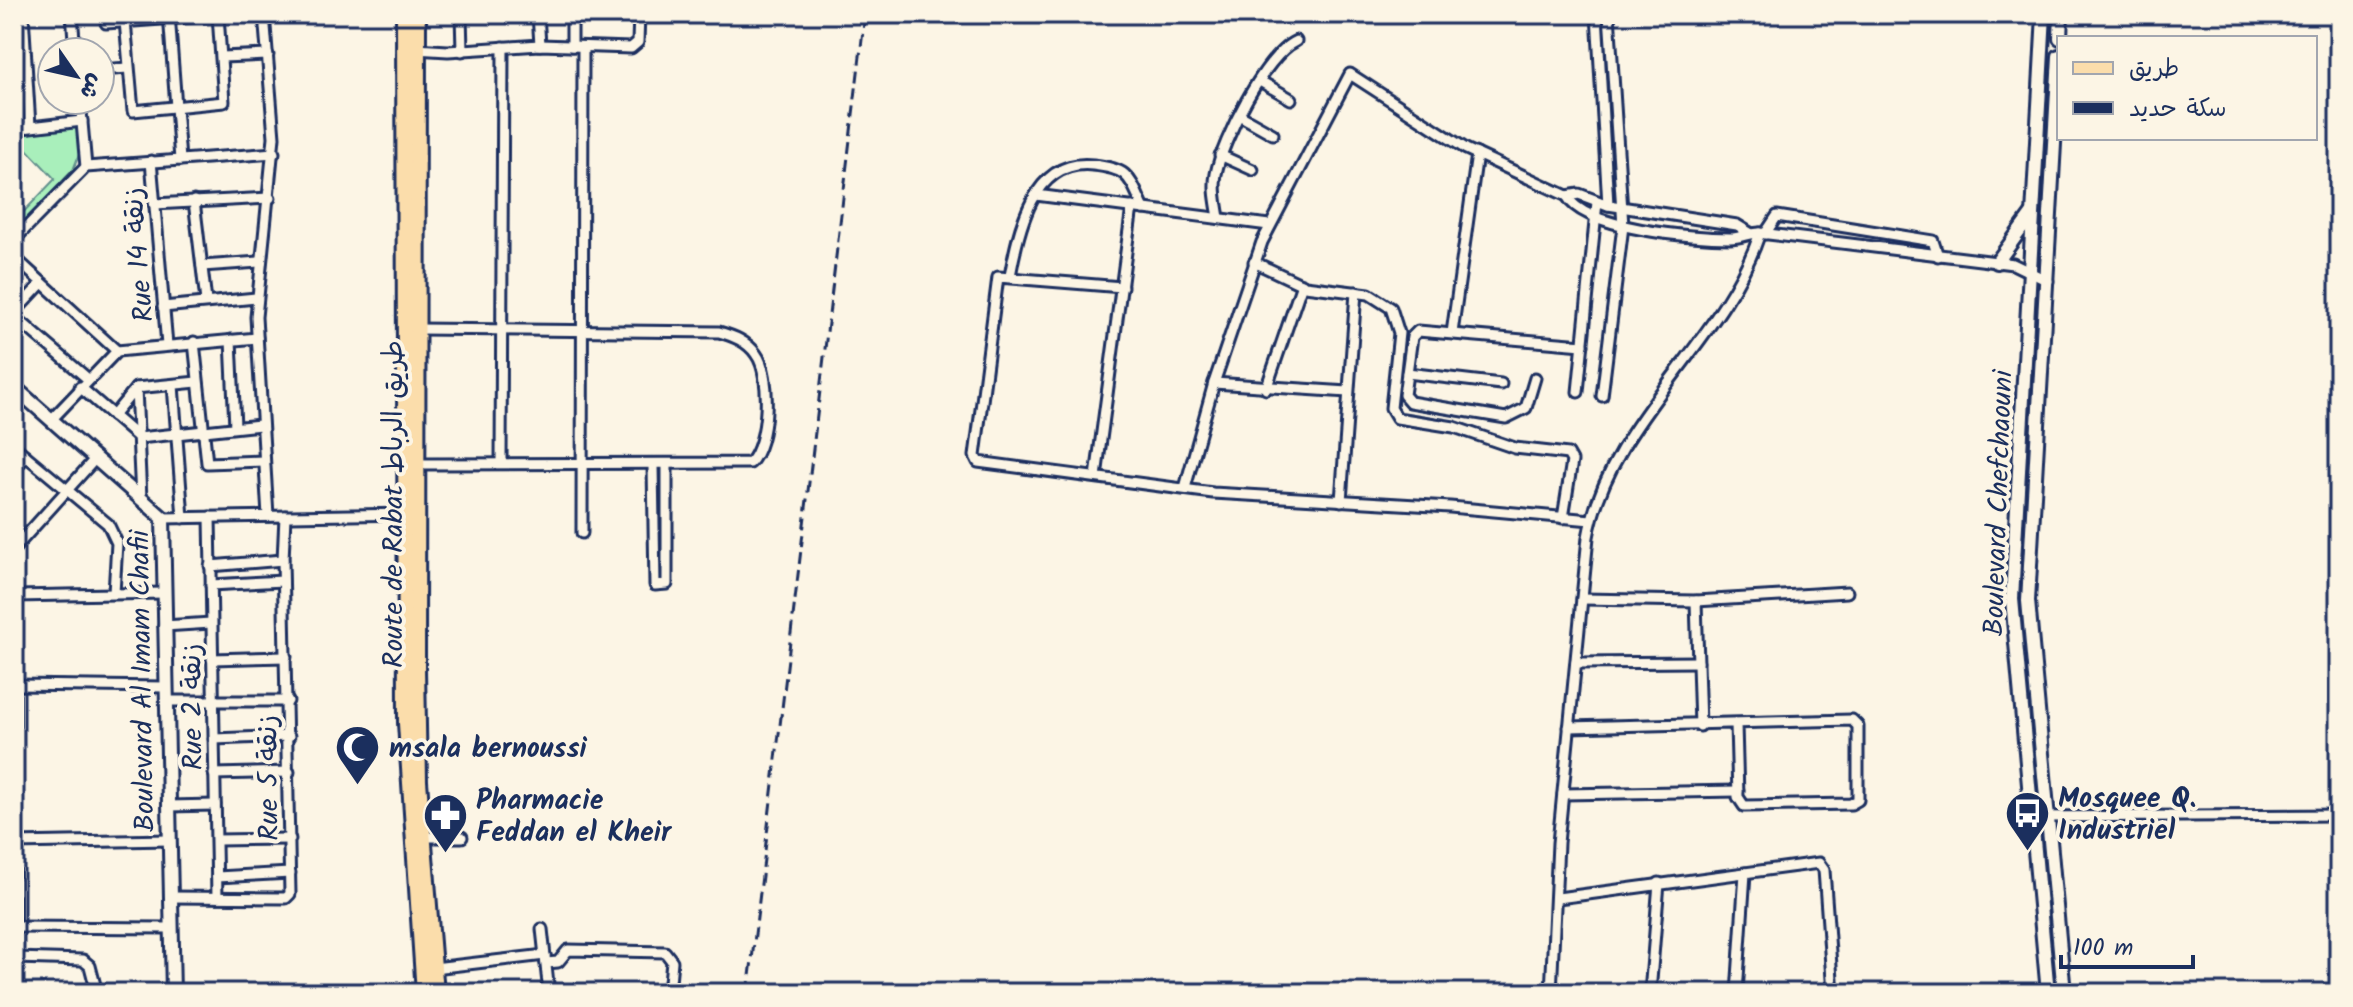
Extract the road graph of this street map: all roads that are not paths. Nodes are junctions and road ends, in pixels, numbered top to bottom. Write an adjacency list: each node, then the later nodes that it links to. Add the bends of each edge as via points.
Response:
1 (23, 14): 42 (street)
2 (72, 14): 18 (street)
3 (264, 14): 27 (street)
4 (404, 14): 25 (main road, Route de Rabat طريق الرباط)
5 (418, 14): 25 (main road, Route de Rabat طريق الرباط)
6 (461, 14): 26 (street)
7 (538, 14): 21 (street)
8 (572, 14): 22 (street)
9 (639, 14): 24 (street, via 635,47)
10 (1597, 14): 32 (street)
11 (1609, 14): 31 (street)
12 (2044, 14): 37 (street, Boulevard Chefchaouni)
13 (2061, 14): 19 (street)
14 (218, 15): 15 (street); 28 (street)
15 (169, 16): 16 (street); 36 (street)
16 (125, 21): 17 (street); 29 (street)
17 (106, 23)
18 (74, 36)
19 (2060, 36)
20 (1296, 41): 33 (street, via 1277,54)
21 (540, 45): 22 (street); 23 (street)
22 (572, 46): 24 (street)
23 (503, 47): 26 (street); 86 (street)
24 (583, 47): 87 (street)
25 (412, 48): 26 (street); 85 (main road, Route de Rabat طريق الرباط); 130 (main road, Route de Rabat طريق الرباط)
26 (462, 51)
27 (268, 55): 28 (street); 45 (street)
28 (222, 57): 36 (street, via 224,102)
29 (128, 68): 30 (street); 36 (street, via 133,111)
30 (116, 69)
31 (1615, 73): 32 (street); 59 (street)
32 (1602, 74): 57 (street)
33 (1260, 81): 35 (street); 40 (street)
34 (2057, 95): 38 (street, Boulevard Chefchaouni)
35 (1291, 99)
36 (177, 108): 48 (street)
37 (2039, 113): 38 (street); 61 (street, Boulevard Chefchaouni)
38 (2056, 114): 76 (street, Boulevard Chefchaouni)
39 (82, 116): 41 (street)
40 (1241, 116): 44 (street); 47 (street)
41 (82, 121): 42 (street); 50 (street)
42 (30, 126): 43 (street)
43 (14, 129)
44 (1273, 134)
45 (274, 153): 48 (street); 54 (street)
46 (1477, 154): 53 (street); 64 (street, via 1350,74); 88 (street)
47 (1220, 155): 51 (street); 62 (street, via 1215,185)
48 (180, 160): 49 (street)
49 (151, 161): 50 (street); 56 (street, Rue 14 زنقة)
50 (86, 167): 67 (street)
51 (1253, 170)
52 (1036, 195): 58 (street); 60 (street, via 1075,164 1117,167 1128,175); 75 (street, via 1021,221)
53 (1567, 196): 57 (street, via 1579,194); 63 (street, via 1573,208)
54 (270, 198): 55 (street); 70 (street)
55 (194, 201): 56 (street); 73 (street)
56 (154, 204): 83 (street, Rue 14 زنقة)
57 (1603, 204): 59 (street); 63 (street)
58 (1132, 207): 60 (street); 79 (street)
59 (1623, 207): 65 (street); 66 (street)
60 (1144, 209): 62 (street)
61 (2033, 211): 72 (street); 74 (street, Boulevard Chefchaouni)
62 (1219, 218): 64 (street)
63 (1597, 219): 65 (street); 93 (street)
64 (1269, 225): 71 (street)
65 (1623, 226): 66 (street, via 1734,239); 107 (street)
66 (1759, 233): 68 (street); 68 (street, via 1777,216 1933,241); 137 (street, via 1737,285 1610,473)
67 (14, 240)
68 (1938, 256): 72 (street)
69 (14, 257): 77 (street)
70 (259, 262): 73 (street); 81 (street)
71 (1254, 262): 78 (street); 99 (street)
72 (1997, 262): 74 (street)
73 (202, 266): 82 (street)
74 (2031, 270): 76 (street); 177 (street, Boulevard Chefchaouni, via 2012,599)
75 (1010, 276): 79 (street); 125 (street, via 996,282 975,458 980,463)
76 (2048, 281): 175 (street, Boulevard Chefchaouni, via 2028,601)
77 (42, 283): 84 (street); 94 (street)
78 (1302, 284): 80 (street); 104 (street)
79 (1122, 287): 125 (street)
80 (1356, 292): 105 (street); 136 (street, via 1381,300 1397,320 1394,416 1454,427 1515,448 1568,454 1572,461)
81 (256, 298): 82 (street); 89 (street)
82 (206, 301): 83 (street)
83 (163, 307): 92 (street, Rue 14 زنقة)
84 (14, 314): 98 (street)
85 (418, 329): 86 (street); 120 (main road, Route de Rabat طريق الرباط)
86 (501, 330): 87 (street); 119 (street)
87 (582, 330): 121 (street); 122 (street, via 719,332 756,353 765,378 764,433 756,456 750,463)
88 (1452, 333): 93 (street); 95 (street, via 1416,332)
89 (257, 338): 90 (street); 110 (street)
90 (231, 340): 91 (street); 111 (street)
91 (194, 342): 92 (street); 97 (street)
92 (167, 345): 94 (street)
93 (1583, 345): 106 (street)
94 (117, 351): 98 (street)
95 (1407, 373): 96 (street, via 1404,395 1410,402 1506,418 1526,408); 100 (street)
96 (1535, 378)
97 (197, 382): 101 (street); 112 (street)
98 (84, 383): 108 (street); 109 (street)
99 (1214, 383): 104 (street); 126 (street)
100 (1501, 384)
101 (173, 385): 103 (street); 113 (street)
102 (14, 387): 109 (street, Boulevard Al Imam Chafii)
103 (136, 388): 108 (street); 114 (street)
104 (1266, 389): 105 (street)
105 (1348, 392): 129 (street)
106 (1578, 392)
107 (1602, 396)
108 (113, 416): 114 (street)
109 (51, 420): 117 (street, Boulevard Al Imam Chafii)
110 (260, 425): 111 (street); 118 (street)
111 (235, 427): 112 (street)
112 (203, 431): 113 (street); 118 (street, via 207,463)
113 (178, 435): 114 (street); 135 (street)
114 (139, 438): 128 (street)
115 (14, 446): 116 (street)
116 (26, 456): 124 (street); 127 (street)
117 (95, 459): 127 (street); 128 (street, Boulevard Al Imam Chafii)
118 (263, 461): 131 (street)
119 (501, 463): 120 (street); 121 (street)
120 (419, 464): 130 (main road, Route de Rabat طريق الرباط)
121 (581, 465): 123 (street); 138 (street)
122 (667, 465): 123 (street); 140 (street)
123 (653, 466): 139 (street)
124 (14, 469)
125 (1096, 477): 126 (street)
126 (1185, 488): 129 (street)
127 (66, 490): 141 (street); 148 (street, via 114,533)
128 (141, 499): 134 (street, Boulevard Al Imam Chafii)
129 (1341, 501): 136 (street)
130 (411, 514): 132 (street); 178 (main road, Route de Rabat طريق الرباط); 201 (main road, Route de Rabat طريق الرباط, via 408,782)
131 (268, 516): 132 (street); 133 (street)
132 (285, 516): 142 (street, Rue 5 زنقة)
133 (210, 517): 135 (street); 143 (street, Rue 2 زنقة)
134 (163, 518): 135 (street); 149 (street, Boulevard Al Imam Chafii)
135 (183, 518)
136 (1563, 518): 137 (street)
137 (1591, 520): 151 (street)
138 (582, 533)
139 (654, 533): 140 (street); 140 (street, via 655,585 667,584)
140 (667, 533)
141 (14, 549)
142 (283, 560): 143 (street); 145 (street, Rue 5 زنقة)
143 (210, 566): 146 (street, Rue 2 زنقة)
144 (14, 581): 150 (street)
145 (283, 581): 146 (street); 155 (street, Rue 5 زنقة)
146 (211, 585): 153 (street, Rue 2 زنقة)
147 (1847, 592): 152 (street)
148 (114, 593): 149 (street); 150 (street)
149 (163, 593): 154 (street, Boulevard Al Imam Chafii)
150 (16, 596): 159 (street)
151 (1582, 599): 152 (street); 158 (street)
152 (1696, 601): 157 (street)
153 (211, 623): 154 (street); 156 (street, Rue 2 زنقة)
154 (164, 626): 160 (street, Boulevard Al Imam Chafii)
155 (286, 657): 156 (street); 162 (street, Rue 5 زنقة)
156 (212, 659): 163 (street, Rue 2 زنقة)
157 (1698, 662): 158 (street); 165 (street)
158 (1576, 663): 166 (street)
159 (16, 685): 160 (street); 183 (street)
160 (165, 687): 161 (street, Boulevard Al Imam Chafii)
161 (166, 701): 163 (street); 174 (street, Boulevard Al Imam Chafii)
162 (288, 701): 163 (street); 167 (street, Rue 5 زنقة)
163 (213, 703): 168 (street, Rue 2 زنقة)
164 (1736, 724): 165 (street); 171 (street); 171 (street, via 1849,720 1858,726 1859,797 1854,804 1746,807)
165 (1700, 726): 166 (street)
166 (1569, 727): 172 (street)
167 (289, 736): 168 (street); 169 (street, Rue 5 زنقة)
168 (214, 739): 170 (street, Rue 2 زنقة)
169 (289, 772): 170 (street); 180 (street, Rue 5 زنقة)
170 (214, 774): 173 (street, Rue 2 زنقة)
171 (1738, 791): 172 (street)
172 (1563, 794): 190 (street)
173 (215, 805): 174 (street); 182 (street, Rue 2 زنقة)
174 (168, 806): 181 (street, Boulevard Al Imam Chafii)
175 (2049, 815): 176 (street); 177 (street); 210 (street, Boulevard Chefchaouni)
176 (2339, 815)
177 (2033, 817): 209 (street, Boulevard Chefchaouni)
178 (424, 837): 179 (street); 196 (main road, Route de Rabat طريق الرباط)
179 (462, 837)
180 (290, 839): 182 (street); 184 (street, Rue 5 زنقة)
181 (169, 840): 183 (street); 188 (street, Boulevard Al Imam Chafii)
182 (217, 840): 186 (street, Rue 2 زنقة)
183 (14, 843): 191 (street)
184 (290, 873): 186 (street); 189 (street, Rue 5 زنقة, via 286,898)
185 (1745, 873): 187 (street); 207 (street); 208 (street, via 1819,863 1824,870)
186 (217, 877): 189 (street, Rue 2 زنقة)
187 (1659, 883): 190 (street); 206 (street)
188 (170, 897): 189 (street); 192 (street, Boulevard Al Imam Chafii)
189 (217, 897)
190 (1558, 898): 205 (street)
191 (14, 927): 192 (street); 194 (street)
192 (170, 928): 200 (street, Boulevard Al Imam Chafii)
193 (542, 929): 195 (street)
194 (15, 958): 197 (street); 199 (street, via 83,960 90,966)
195 (545, 959): 196 (street); 203 (street); 204 (street, via 558,962 568,950 665,952 672,961)
196 (434, 968): 202 (main road, Route de Rabat طريق الرباط)
197 (15, 981): 198 (street)
198 (15, 993)
199 (97, 993)
200 (173, 993)
201 (424, 993)
202 (436, 993)
203 (549, 993)
204 (669, 993)
205 (1551, 993)
206 (1650, 993)
207 (1737, 993)
208 (1833, 993)
209 (2048, 993)
210 (2064, 993)

